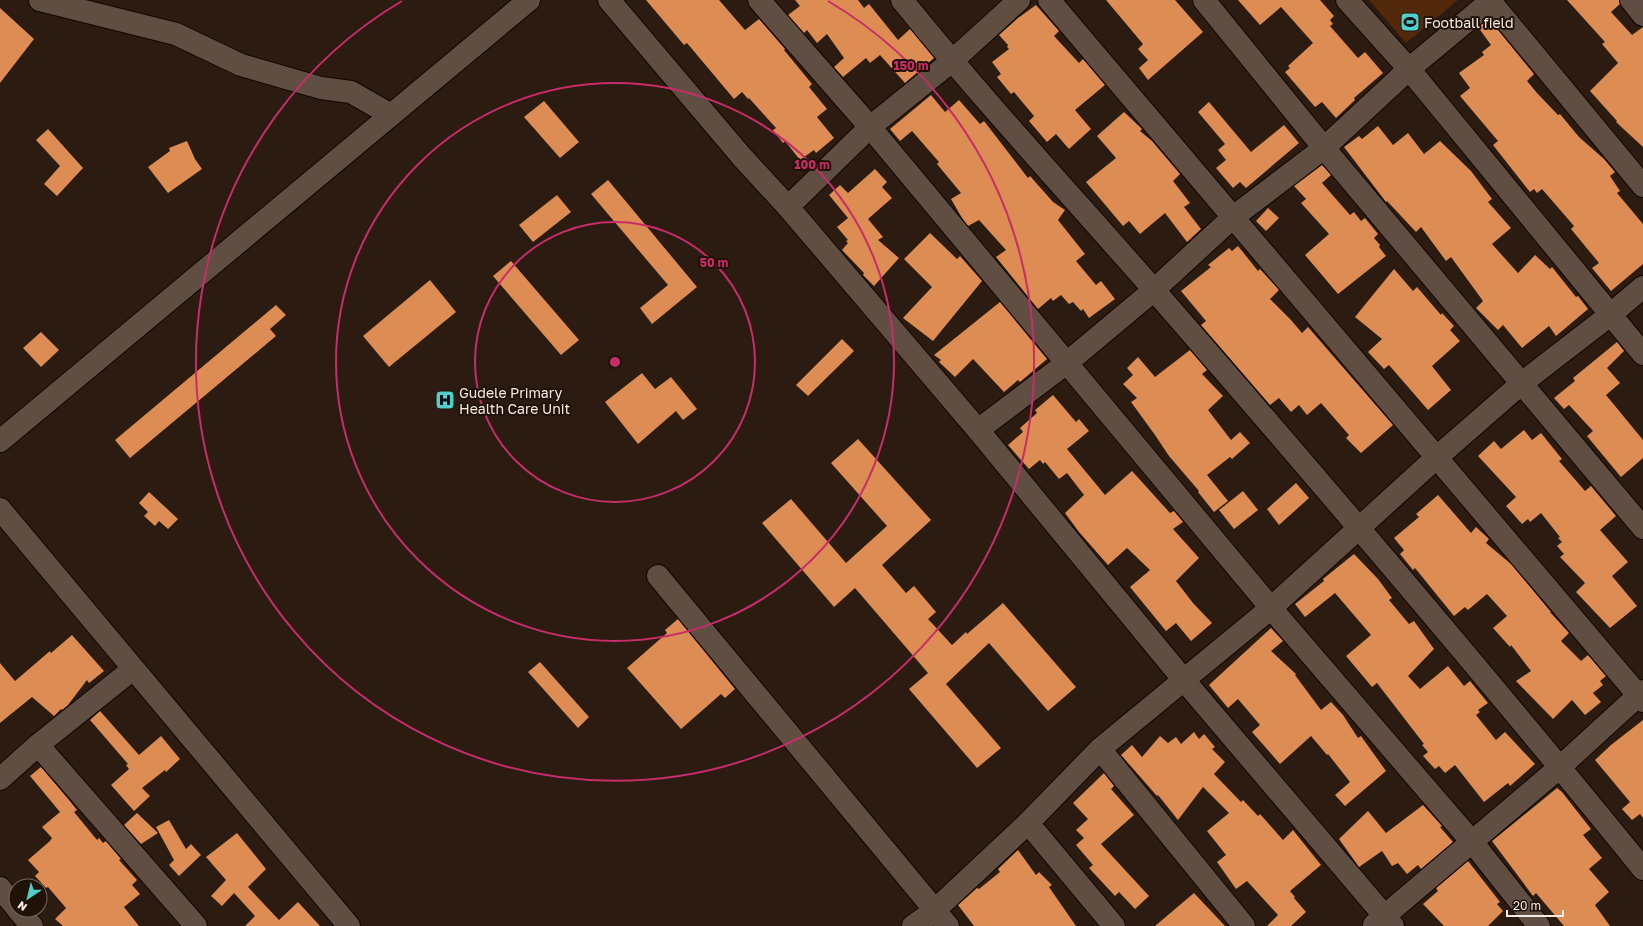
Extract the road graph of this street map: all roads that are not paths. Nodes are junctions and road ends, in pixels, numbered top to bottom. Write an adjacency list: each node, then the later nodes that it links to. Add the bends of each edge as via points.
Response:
1 (40, 0): 15 (street, via 176,34 241,65 321,88 351,92)
2 (529, 0): 15 (street)
3 (609, 0): 19 (street, via 742,157)
4 (759, 0): 16 (street)
5 (902, 0): 13 (street)
6 (1019, 0): 13 (street)
7 (1049, 0): 20 (street)
8 (1204, 0): 17 (street)
9 (1347, 0): 14 (street)
10 (1491, 0): 14 (street); 18 (street)
11 (1631, 0): 12 (street)
12 (1643, 15)
13 (952, 61): 16 (street); 22 (street)
14 (1409, 69): 17 (street); 23 (street)
15 (391, 115): 28 (street)
16 (870, 127): 19 (street); 25 (street)
17 (1324, 148): 20 (street); 26 (street)
18 (1643, 186)
19 (788, 207): 27 (street)
20 (1232, 218): 22 (street); 29 (street)
21 (1643, 287): 23 (street)
22 (1154, 290): 25 (street); 32 (street)
23 (1610, 315): 24 (street); 26 (street)
24 (1643, 354)
25 (1068, 362): 27 (street); 34 (street)
26 (1522, 383): 29 (street); 31 (street)
27 (978, 430): 36 (street)
28 (0, 441)
29 (1436, 458): 32 (street); 37 (street)
30 (0, 509): 35 (street)
31 (1643, 528)
32 (1358, 529): 34 (street); 40 (street)
33 (658, 576): 48 (street)
34 (1271, 608): 36 (street); 43 (street)
35 (133, 669): 38 (street); 52 (street)
36 (1183, 679): 39 (street); 49 (street)
37 (1641, 696): 40 (street)
38 (38, 745): 41 (street); 51 (street)
39 (1100, 749): 42 (street); 55 (street)
40 (1560, 767): 43 (street); 44 (street)
41 (0, 778)
42 (1028, 823): 48 (street); 54 (street)
43 (1473, 843): 49 (street); 56 (street)
44 (1643, 869)
45 (0, 888): 46 (street)
46 (8, 898)
47 (25, 918): 50 (street)
48 (941, 918): 53 (street)
49 (1384, 923)
50 (32, 926)
51 (196, 926)
52 (349, 926)
53 (913, 926)
54 (1114, 926)
55 (1244, 926)
56 (1539, 926)

